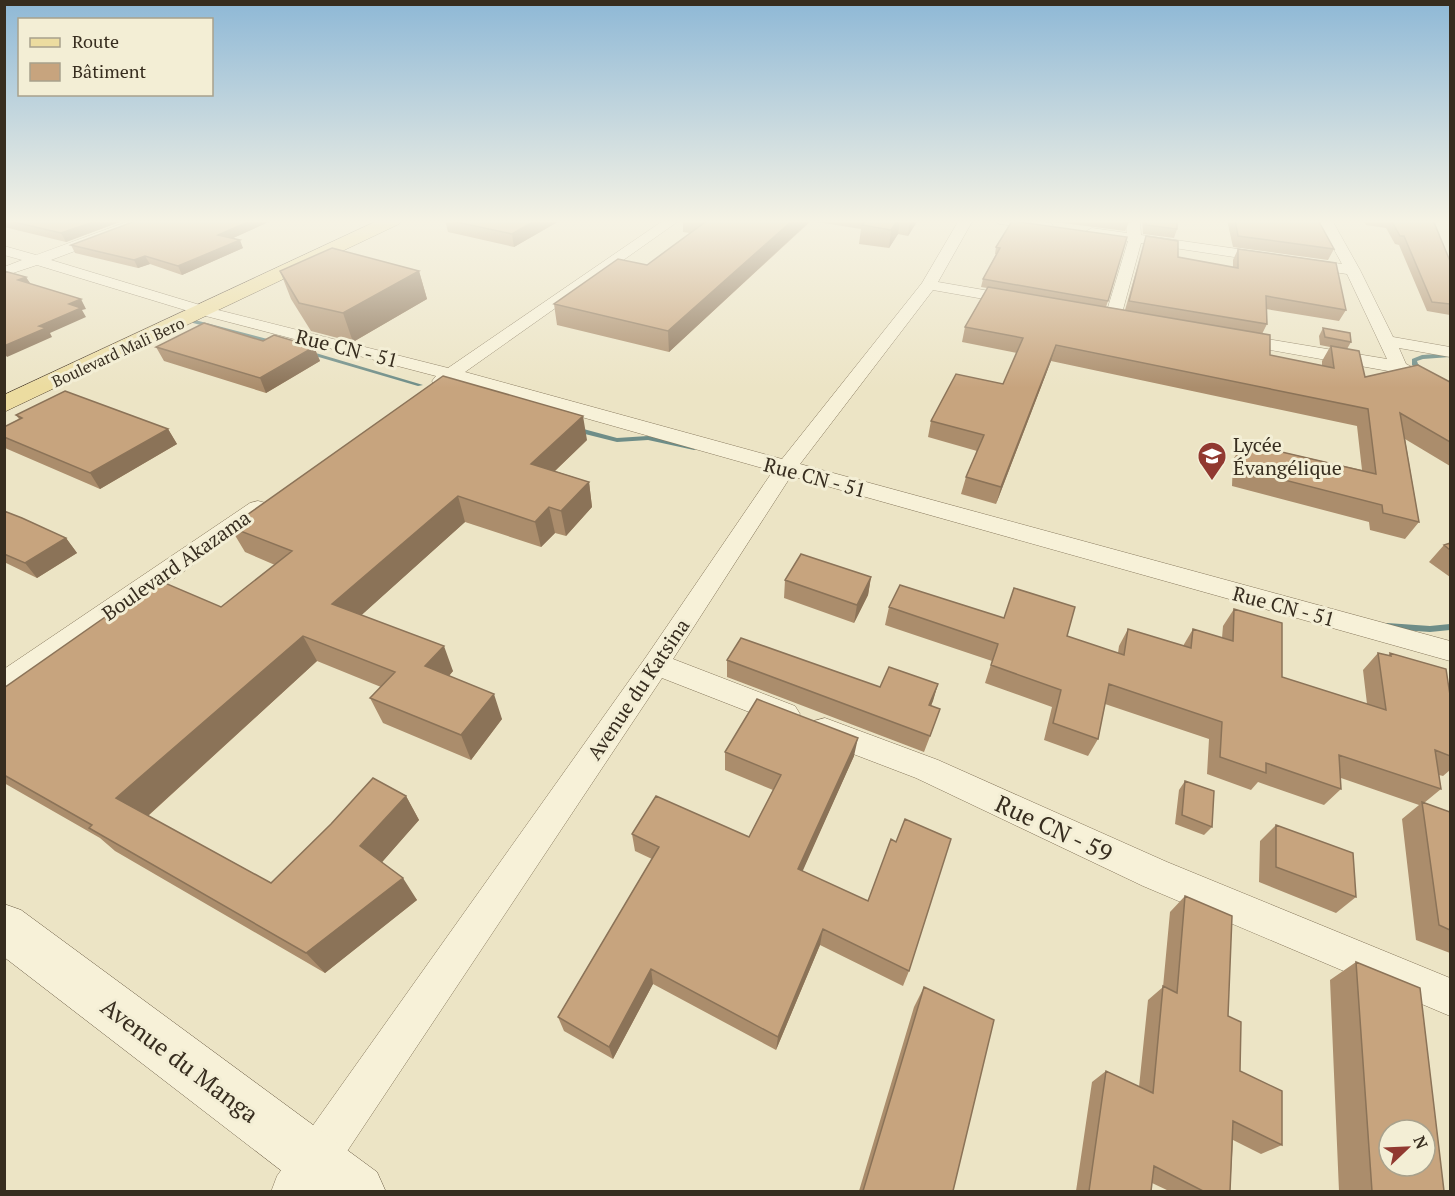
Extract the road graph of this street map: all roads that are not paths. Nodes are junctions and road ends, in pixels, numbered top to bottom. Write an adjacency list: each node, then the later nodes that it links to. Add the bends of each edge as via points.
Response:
1 (89, 276): 10 (street, Rue CN - 51)
2 (239, 276): 10 (main road, Boulevard Mali Bero)
3 (277, 276): 11 (main road, Boulevard Mali Bero)
4 (592, 276): 17 (street)
5 (934, 276): 8 (street, Avenue du Katsina)
6 (1128, 276): 12 (street, via 1119,318)
7 (1356, 276): 14 (street)
8 (929, 285): 9 (street); 22 (street, Avenue du Katsina)
9 (1031, 302)
10 (179, 303): 11 (street, Rue CN - 51); 18 (main road, Boulevard Mali Bero)
11 (204, 311): 17 (street, Rue CN - 51); 21 (main road, Boulevard Mali Bero)
12 (1092, 313)
13 (1216, 335): 16 (street)
14 (1386, 341): 15 (street); 16 (street)
15 (1450, 352)
16 (1399, 367): 19 (street)
17 (450, 374): 20 (street); 22 (street, Rue CN - 51)
18 (4, 383)
19 (1450, 393)
20 (421, 394)
21 (4, 405)
22 (785, 469): 24 (street, Rue CN - 51); 25 (street, Avenue du Katsina)
23 (276, 495): 26 (street, Boulevard Akazama)
24 (1450, 651)
25 (656, 664): 28 (street, Rue CN - 59, via 927,769 1155,874); 29 (street, Avenue du Katsina)
26 (4, 684)
27 (4, 927): 29 (street, Avenue du Manga)
28 (1450, 998)
29 (304, 1177): 30 (street, Avenue du Manga)
30 (357, 1191)

